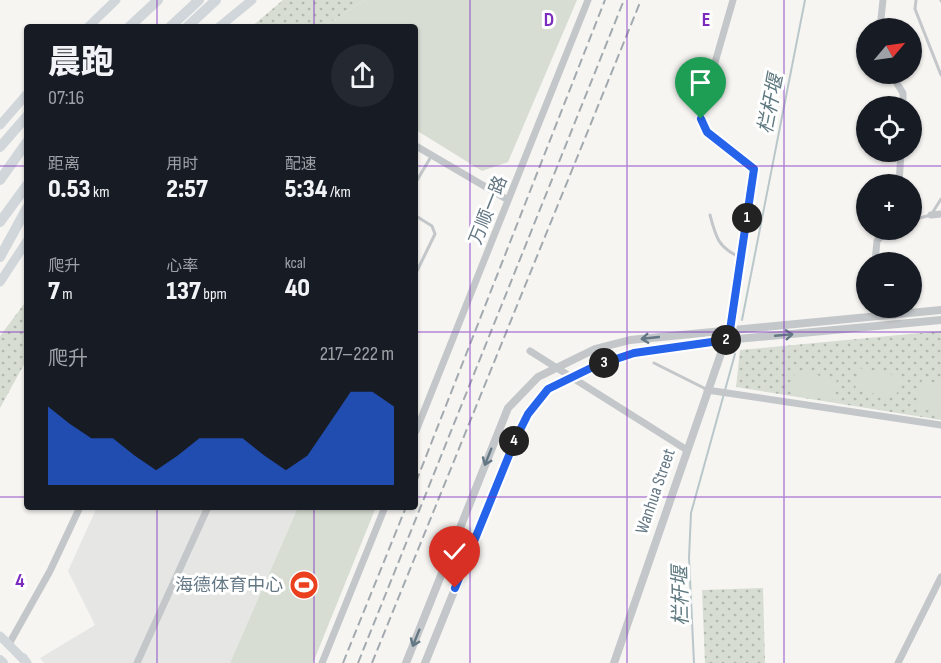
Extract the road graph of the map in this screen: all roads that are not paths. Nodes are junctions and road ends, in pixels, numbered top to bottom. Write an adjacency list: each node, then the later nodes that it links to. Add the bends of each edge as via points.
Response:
1 (116, 0): 11 (main road)
2 (158, 0): 12 (highway)
3 (199, 0): 13 (highway)
4 (216, 0): 14 (highway)
5 (252, 0): 15 (main road)
6 (588, 0): 27 (street, 万顺一路)
7 (734, 0): 38 (street, via 701,119 707,132 754,169)
8 (883, 0): 10 (street)
9 (916, 0): 16 (lane, via 915,9)
10 (881, 18)
11 (91, 24)
12 (130, 24)
13 (173, 24)
14 (190, 24)
15 (223, 24)
16 (941, 75)
17 (24, 97): 19 (main road)
18 (24, 119): 20 (highway)
19 (0, 125)
20 (0, 146)
21 (24, 146): 25 (highway)
22 (418, 147): 23 (street)
23 (432, 155): 24 (lane); 27 (street)
24 (418, 179)
25 (0, 180)
26 (24, 189): 35 (highway)
27 (508, 200): 54 (street, 万顺一路)
28 (941, 200): 32 (lane)
29 (24, 213): 37 (highway)
30 (941, 214): 32 (street)
31 (710, 215): 38 (lane, via 716,238 726,251)
32 (931, 215): 34 (lane)
33 (418, 217): 39 (lane, via 432,226 435,234)
34 (922, 217)
35 (0, 222)
36 (24, 246): 40 (main road)
37 (0, 257)
38 (741, 258): 47 (street)
39 (418, 269)
40 (0, 282)
41 (941, 310): 42 (street)
42 (922, 311)
43 (856, 314): 47 (street)
44 (871, 318): 46 (street)
45 (941, 320): 46 (street)
46 (871, 327): 48 (street, one-way to 46)
47 (730, 330): 48 (street, Wanhua Street); 51 (street, one-way to 51, via 630,340 595,349)
48 (726, 340): 52 (street, via 634,353); 53 (street, Wanhua Street)
49 (530, 351): 51 (street)
50 (654, 363): 53 (lane)
51 (558, 369): 52 (street); 68 (street, one-way to 68, via 538,377 508,408)
52 (572, 377): 56 (street); 69 (street, via 548,389 528,414)
53 (707, 390): 55 (street); 56 (street, Wanhua Street)
54 (418, 418)
55 (941, 425)
56 (687, 450): 70 (street, Wanhua Street)
57 (79, 510): 62 (street)
58 (207, 510): 66 (street)
59 (384, 510): 67 (street)
60 (941, 577): 71 (street)
61 (0, 636): 62 (main road)
62 (9, 644): 64 (main road)
63 (0, 660): 65 (highway)
64 (25, 661)
65 (3, 663)
66 (137, 663)
67 (322, 663)
68 (406, 663)
69 (425, 663)
70 (614, 663)
71 (898, 663)

